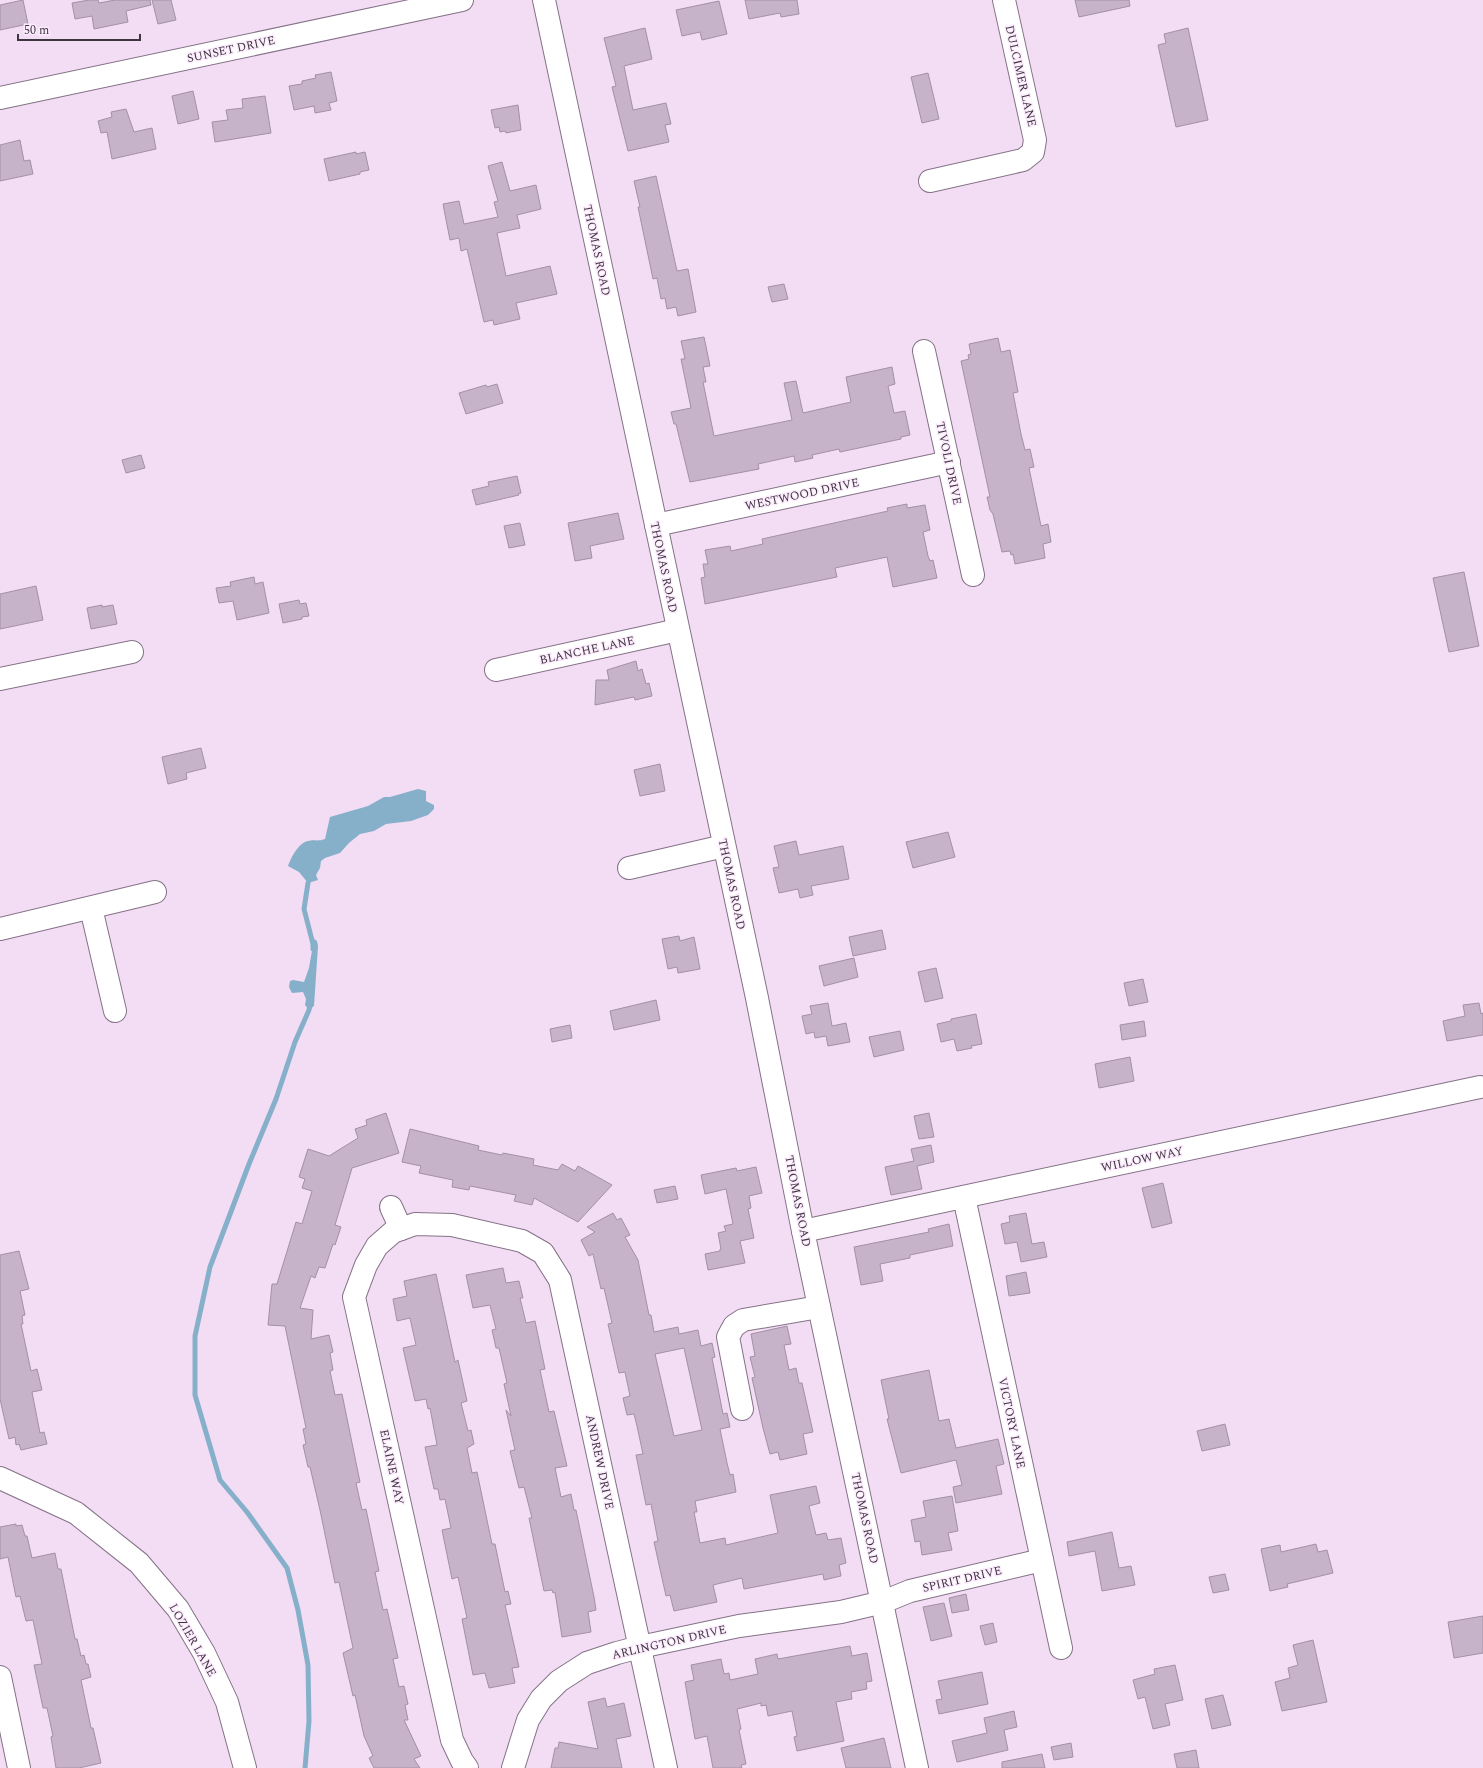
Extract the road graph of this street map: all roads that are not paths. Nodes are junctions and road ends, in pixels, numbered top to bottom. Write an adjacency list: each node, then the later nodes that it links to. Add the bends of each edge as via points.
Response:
1 (462, 0): 4 (street, SUNSET DRIVE)
2 (544, 0): 8 (street, THOMAS ROAD)
3 (1004, 0): 5 (street, DULCIMER LANE, via 1035,140 1033,152 1023,160)
4 (0, 98)
5 (930, 181)
6 (924, 351): 7 (street, TIVOLI DRIVE)
7 (949, 462): 8 (street, WESTWOOD DRIVE); 9 (street, TIVOLI DRIVE)
8 (656, 525): 10 (street, THOMAS ROAD)
9 (973, 576)
10 (678, 630): 12 (street, BLANCHE LANE); 14 (street, THOMAS ROAD)
11 (132, 652): 13 (street)
12 (496, 670)
13 (0, 679)
14 (724, 846): 15 (street); 25 (street, THOMAS ROAD)
15 (629, 868)
16 (155, 892): 17 (street)
17 (91, 908): 18 (street); 19 (street)
18 (0, 928)
19 (115, 1011)
20 (1480, 1087): 21 (street, WILLOW WAY)
21 (964, 1197): 25 (street, WILLOW WAY); 29 (street, VICTORY LANE)
22 (391, 1207): 24 (street)
23 (452, 1225): 24 (street, ELAINE WAY, via 415,1224); 31 (street, ANDREW DRIVE, via 522,1241 543,1253 560,1280)
24 (400, 1229): 36 (street, ELAINE WAY, via 377,1246 354,1297 452,1740)
25 (803, 1231): 26 (street, THOMAS ROAD)
26 (819, 1307): 27 (street, via 743,1320 734,1326 728,1337); 30 (street, THOMAS ROAD)
27 (742, 1409)
28 (0, 1478): 35 (street, LOZIER LANE, via 76,1513 139,1563 178,1609 204,1654 227,1702)
29 (1042, 1560): 30 (street, SPIRIT DRIVE, via 910,1591); 32 (street, VICTORY LANE)
30 (883, 1602): 31 (street, ARLINGTON DRIVE, via 841,1612 739,1626); 39 (street, THOMAS ROAD)
31 (640, 1647): 37 (street, ARLINGTON DRIVE, via 587,1663 559,1681 541,1699 528,1720); 38 (street, ANDREW DRIVE)
32 (1061, 1648)
33 (0, 1677): 34 (street)
34 (19, 1768)
35 (245, 1768)
36 (468, 1768)
37 (513, 1768)
38 (666, 1768)
39 (918, 1768)

